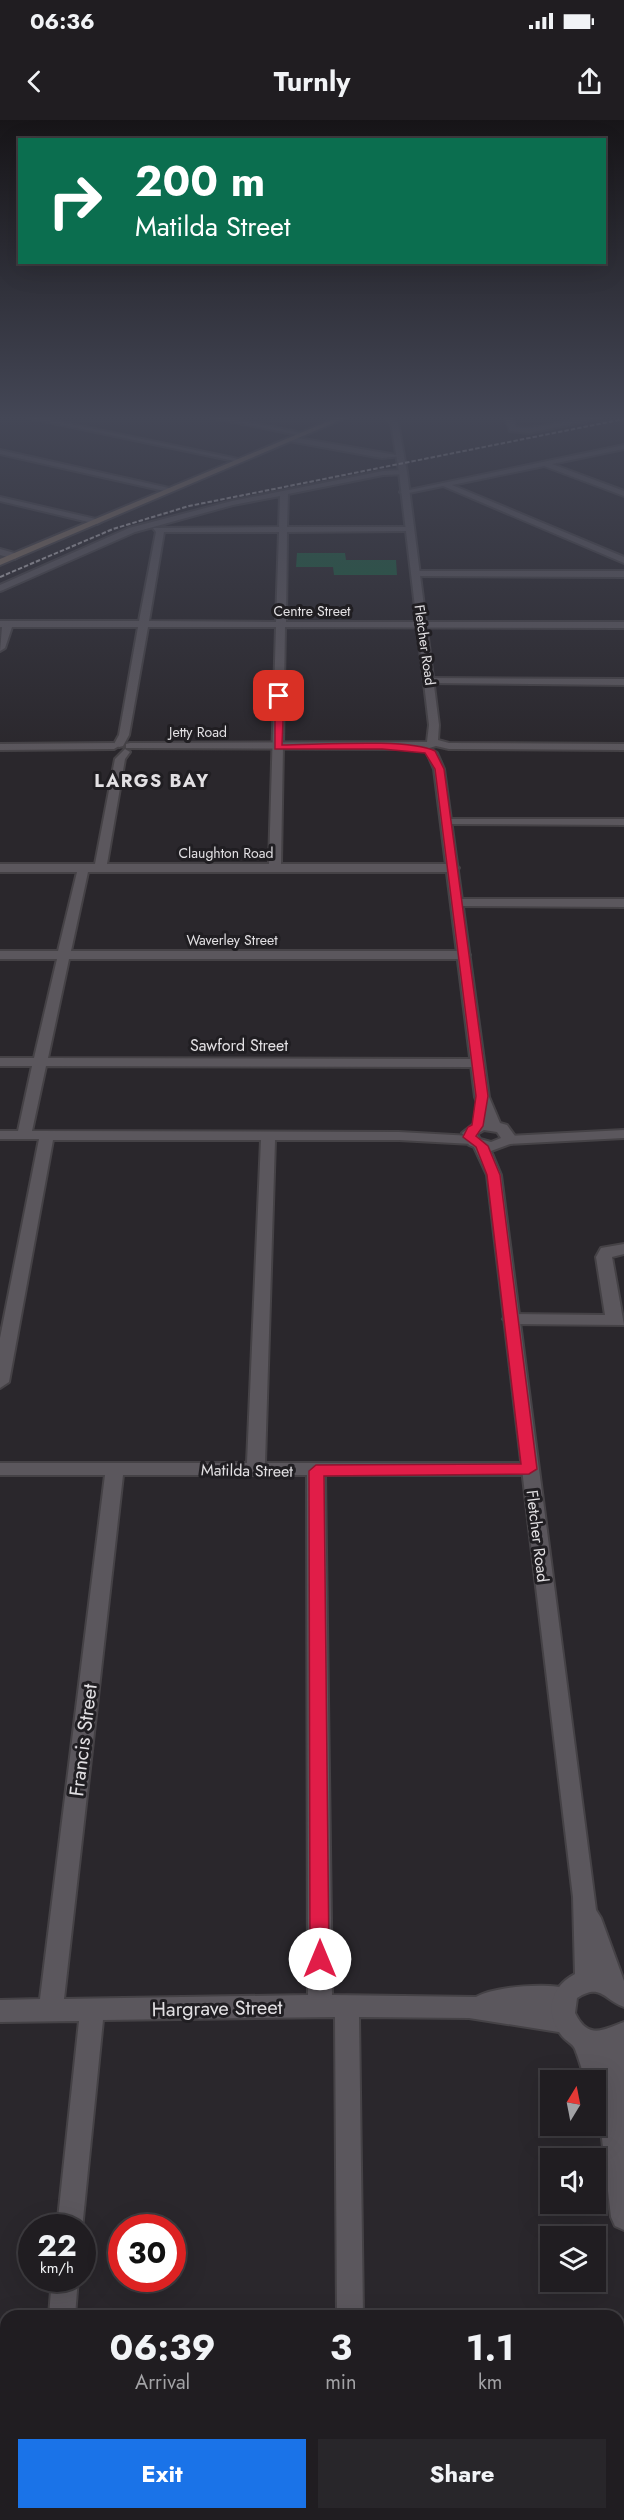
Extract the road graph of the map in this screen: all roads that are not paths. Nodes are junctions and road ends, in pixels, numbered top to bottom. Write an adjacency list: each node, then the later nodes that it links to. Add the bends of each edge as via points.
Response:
1 (78, 530): 8 (main road)
2 (136, 530): 13 (street)
3 (161, 530): 15 (street)
4 (284, 530): 16 (street)
5 (410, 530): 11 (street, Fletcher Road)
6 (553, 530): 9 (street)
7 (0, 552): 8 (street)
8 (15, 556): 10 (main road)
9 (624, 560)
10 (0, 562)
11 (415, 574): 12 (street); 17 (street, Fletcher Road)
12 (624, 574)
13 (0, 588)
14 (4, 624): 15 (street, Centre Street); 19 (street)
15 (145, 625): 16 (street, Centre Street); 25 (street)
16 (282, 625): 17 (street, Centre Street); 23 (street)
17 (422, 625): 18 (street, Centre Street); 20 (street, Fletcher Road)
18 (624, 625)
19 (0, 648)
20 (430, 681): 21 (street); 26 (street, Fletcher Road)
21 (624, 682)
22 (0, 747): 25 (street, Jetty Road)
23 (278, 747): 25 (street, Jetty Road); 26 (street, Jetty Road); 29 (street)
24 (624, 747): 26 (street, Jetty Road)
25 (122, 748): 31 (street)
26 (438, 748): 27 (street, Fletcher Road)
27 (447, 822): 28 (street); 32 (street, Fletcher Road)
28 (624, 822)
29 (275, 867): 31 (street, Claughton Road); 32 (street, Claughton Road)
30 (0, 868): 33 (street, Claughton Road)
31 (100, 868): 33 (street, Claughton Road)
32 (453, 868): 34 (street, Fletcher Road)
33 (83, 869): 37 (street)
34 (458, 903): 35 (street); 38 (street, Fletcher Road)
35 (624, 903)
36 (0, 955): 37 (street, Waverley Street)
37 (65, 955): 38 (street, Waverley Street); 40 (street)
38 (464, 955): 41 (street, Fletcher Road)
39 (0, 1062): 40 (street, Sawford Street)
40 (41, 1062): 41 (street, Sawford Street); 45 (street)
41 (477, 1063): 42 (street, Fletcher Road)
42 (482, 1096): 47 (street, Fletcher Road); 49 (street, Fletcher Road)
43 (624, 1134): 47 (street)
44 (0, 1135): 45 (street)
45 (24, 1135): 46 (street)
46 (47, 1135): 48 (street); 54 (street)
47 (501, 1135): 49 (street); 49 (street); 50 (street, Fletcher Road)
48 (268, 1136): 49 (street); 56 (street)
49 (475, 1136): 50 (street, Fletcher Road)
50 (494, 1175): 52 (street, Fletcher Road)
51 (624, 1249): 53 (street, via 607,1251 604,1257)
52 (511, 1319): 53 (street); 57 (street, Fletcher Road)
53 (619, 1320)
54 (0, 1382)
55 (0, 1469): 58 (street, Matilda Street)
56 (256, 1469): 58 (street, Matilda Street); 59 (street, Matilda Street)
57 (529, 1469): 59 (street, Matilda Street); 60 (street, Fletcher Road)
58 (115, 1470): 67 (street, Francis Street)
59 (316, 1471): 64 (street)
60 (584, 1897): 61 (street, Fletcher Road); 62 (street, Fletcher Road)
61 (587, 1980): 62 (street); 63 (street, via 576,1984)
62 (618, 1991)
63 (564, 1998): 66 (street, Hargrave Street, via 524,1998); 70 (street, via 562,2013)
64 (320, 2006): 65 (street, Hargrave Street); 69 (street, Hargrave Street)
65 (347, 2006): 66 (street, Hargrave Street); 78 (street)
66 (469, 2007): 70 (street, Hargrave Street)
67 (51, 2010): 68 (street, Hargrave Street); 69 (street, Hargrave Street)
68 (0, 2011)
69 (92, 2011): 74 (street)
70 (566, 2022): 72 (street)
71 (617, 2037): 72 (street, via 602,2043); 73 (street)
72 (584, 2039): 73 (street)
73 (613, 2132): 75 (street)
74 (71, 2214)
75 (624, 2217)
76 (64, 2292): 77 (street)
77 (62, 2310)
78 (350, 2310)

